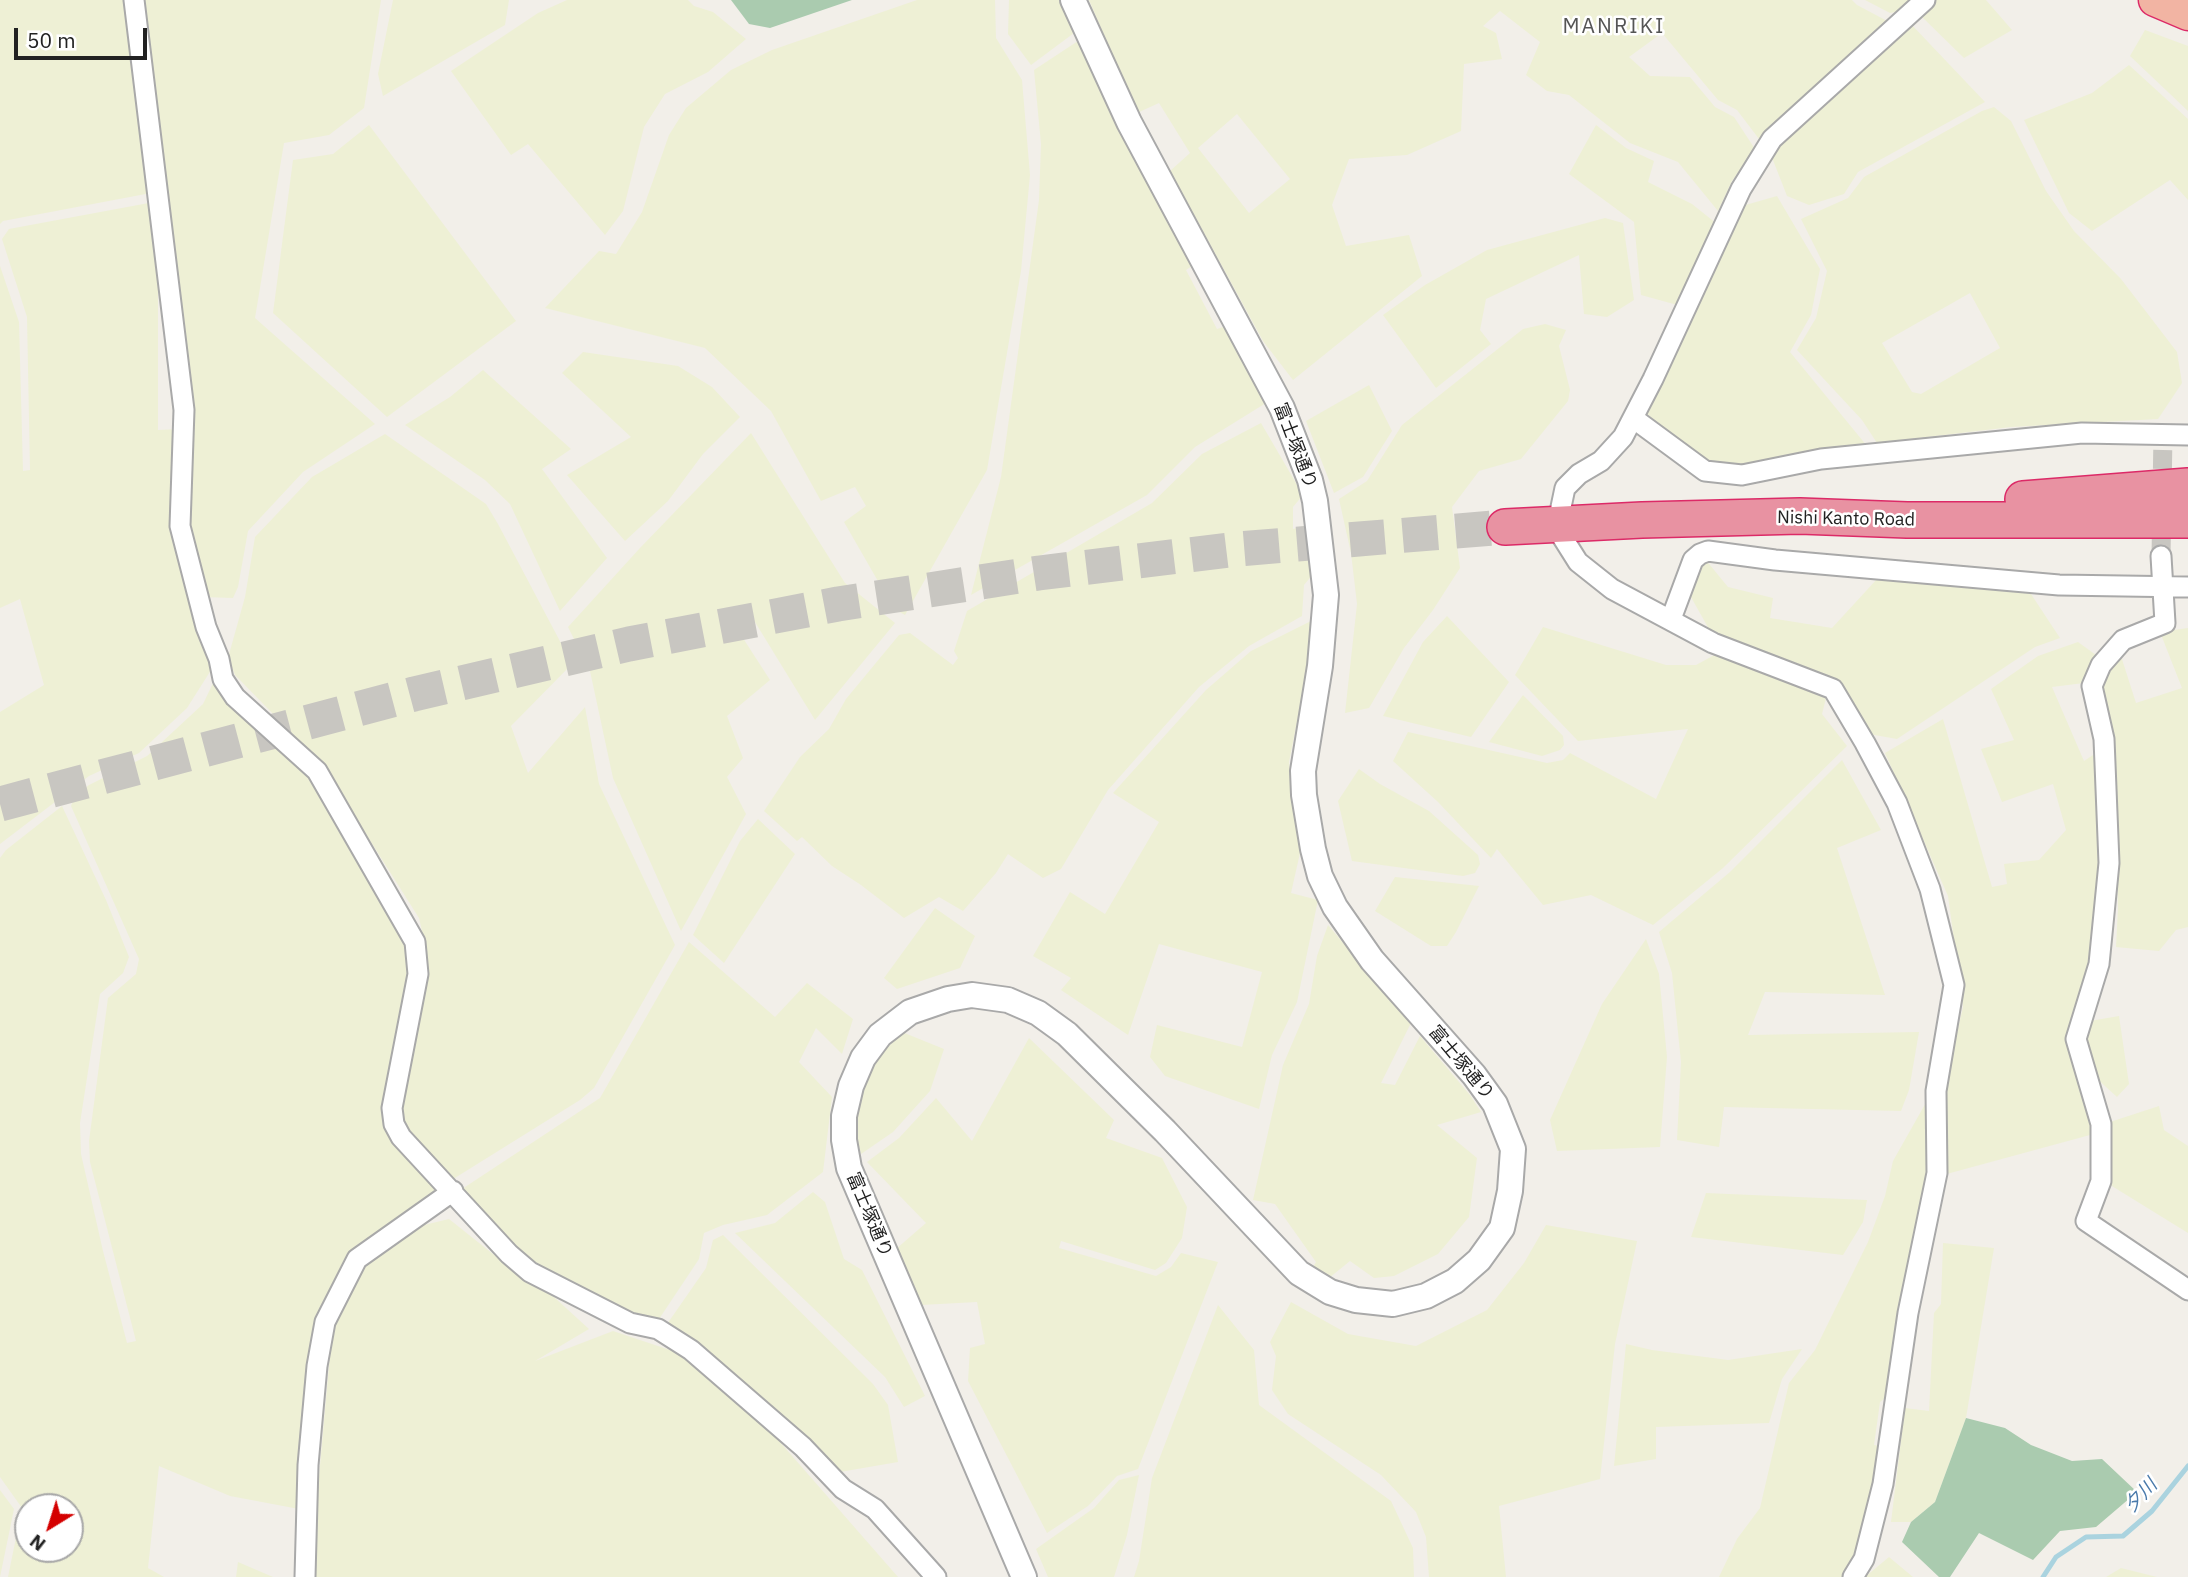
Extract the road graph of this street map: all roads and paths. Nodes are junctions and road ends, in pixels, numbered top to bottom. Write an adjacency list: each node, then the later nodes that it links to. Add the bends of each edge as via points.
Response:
1 (134, 0): 19 (street, via 184,410 180,526 206,627 223,679 235,697 317,771 415,942 418,974 392,1108 394,1124)
2 (1073, 0): 23 (street, 富士塚通り, via 1129,122 1282,408 1310,480 1326,595 1303,783 1320,876 1335,907 1372,960 1495,1104 1513,1149 1502,1228 1479,1260 1455,1281 1426,1296 1393,1304 1356,1300 1330,1292 1298,1273 1165,1131 1067,1034 1038,1013 1008,1000 972,995 910,1012 880,1035 863,1058 848,1096 844,1140 849,1168)
3 (1925, 0): 6 (street, via 1772,139 1741,189)
4 (2155, 0): 5 (highway)
5 (2188, 14)
6 (1633, 418): 7 (street, via 1705,471 1742,475 1821,459 2082,433); 9 (street, via 1601,461 1565,488)
7 (2188, 435)
8 (2188, 486): 10 (highway)
9 (1561, 507)
10 (1800, 516): 11 (highway, Nishi Kanto Road); 13 (highway, Nishi Kanto Road)
11 (1907, 520): 12 (highway, Nishi Kanto Road); 15 (highway)
12 (2188, 520)
13 (1505, 527)
14 (1561, 535): 18 (street, via 1578,562 1612,589)
15 (2174, 550): 16 (street)
16 (2162, 587): 17 (street); 18 (street, via 2059,585 1708,551 1693,561); 20 (street, via 2165,623 2123,640 2101,665 2092,686 2104,739 2109,863 2099,964 2076,1040 2101,1124 2101,1181 2086,1221)
17 (2188, 587)
18 (1671, 619): 24 (street, via 1713,643 1833,689 1897,803 1930,889 1954,985 1936,1091 1937,1173 1908,1313 1882,1484 1864,1559)
19 (453, 1191): 21 (street, via 356,1259 325,1322 308,1465); 22 (street, via 530,1272 630,1323 658,1329 691,1350 803,1447 843,1489 875,1509)
20 (2188, 1290)
21 (305, 1577)
22 (936, 1577)
23 (1024, 1577)
24 (1853, 1577)

